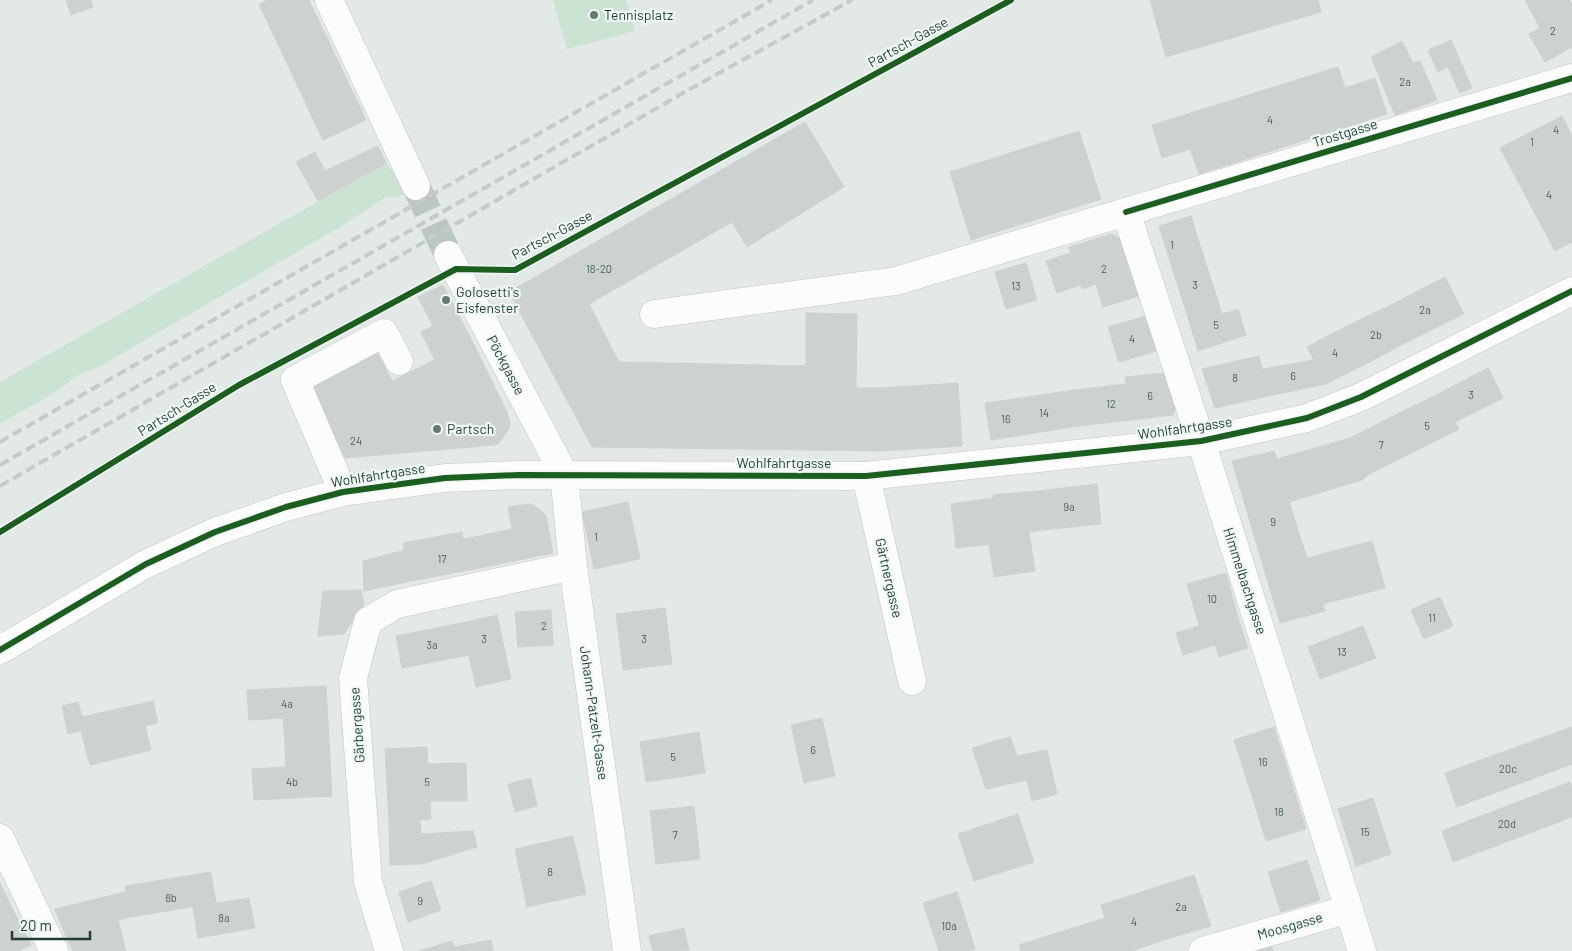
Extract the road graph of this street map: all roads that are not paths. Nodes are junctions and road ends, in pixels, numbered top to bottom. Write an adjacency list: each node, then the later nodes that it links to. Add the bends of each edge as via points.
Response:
1 (329, 0): 3 (street)
2 (1572, 78): 4 (street, Trostgasse)
3 (416, 186)
4 (1126, 212): 7 (street, Trostgasse, via 896,281); 9 (street, Himmelbachgasse)
5 (448, 255): 10 (street, Pöckgasse)
6 (1572, 292): 9 (street, Wohlfahrtgasse, via 1361,397 1307,418)
7 (654, 314)
8 (399, 361): 12 (street, via 384,333 295,380)
9 (1201, 441): 11 (street, Wohlfahrtgasse); 17 (street, Himmelbachgasse)
10 (564, 474): 11 (street, Wohlfahrtgasse); 12 (street, Wohlfahrtgasse, via 445,478); 13 (street, Johann-Patzelt-Gasse)
11 (866, 476): 15 (street, Gärtnergasse)
12 (343, 492): 14 (street, Wohlfahrtgasse, via 232,526 146,564)
13 (573, 566): 19 (street, Gärbergasse, via 397,604 368,621 353,678 368,882); 20 (street, Johann-Patzelt-Gasse)
14 (0, 650)
15 (912, 681)
16 (0, 838): 18 (street)
17 (1349, 909): 21 (street, Moosgasse); 22 (street, Himmelbachgasse)
18 (54, 951)
19 (389, 951)
20 (627, 951)
21 (1203, 951)
22 (1362, 951)

